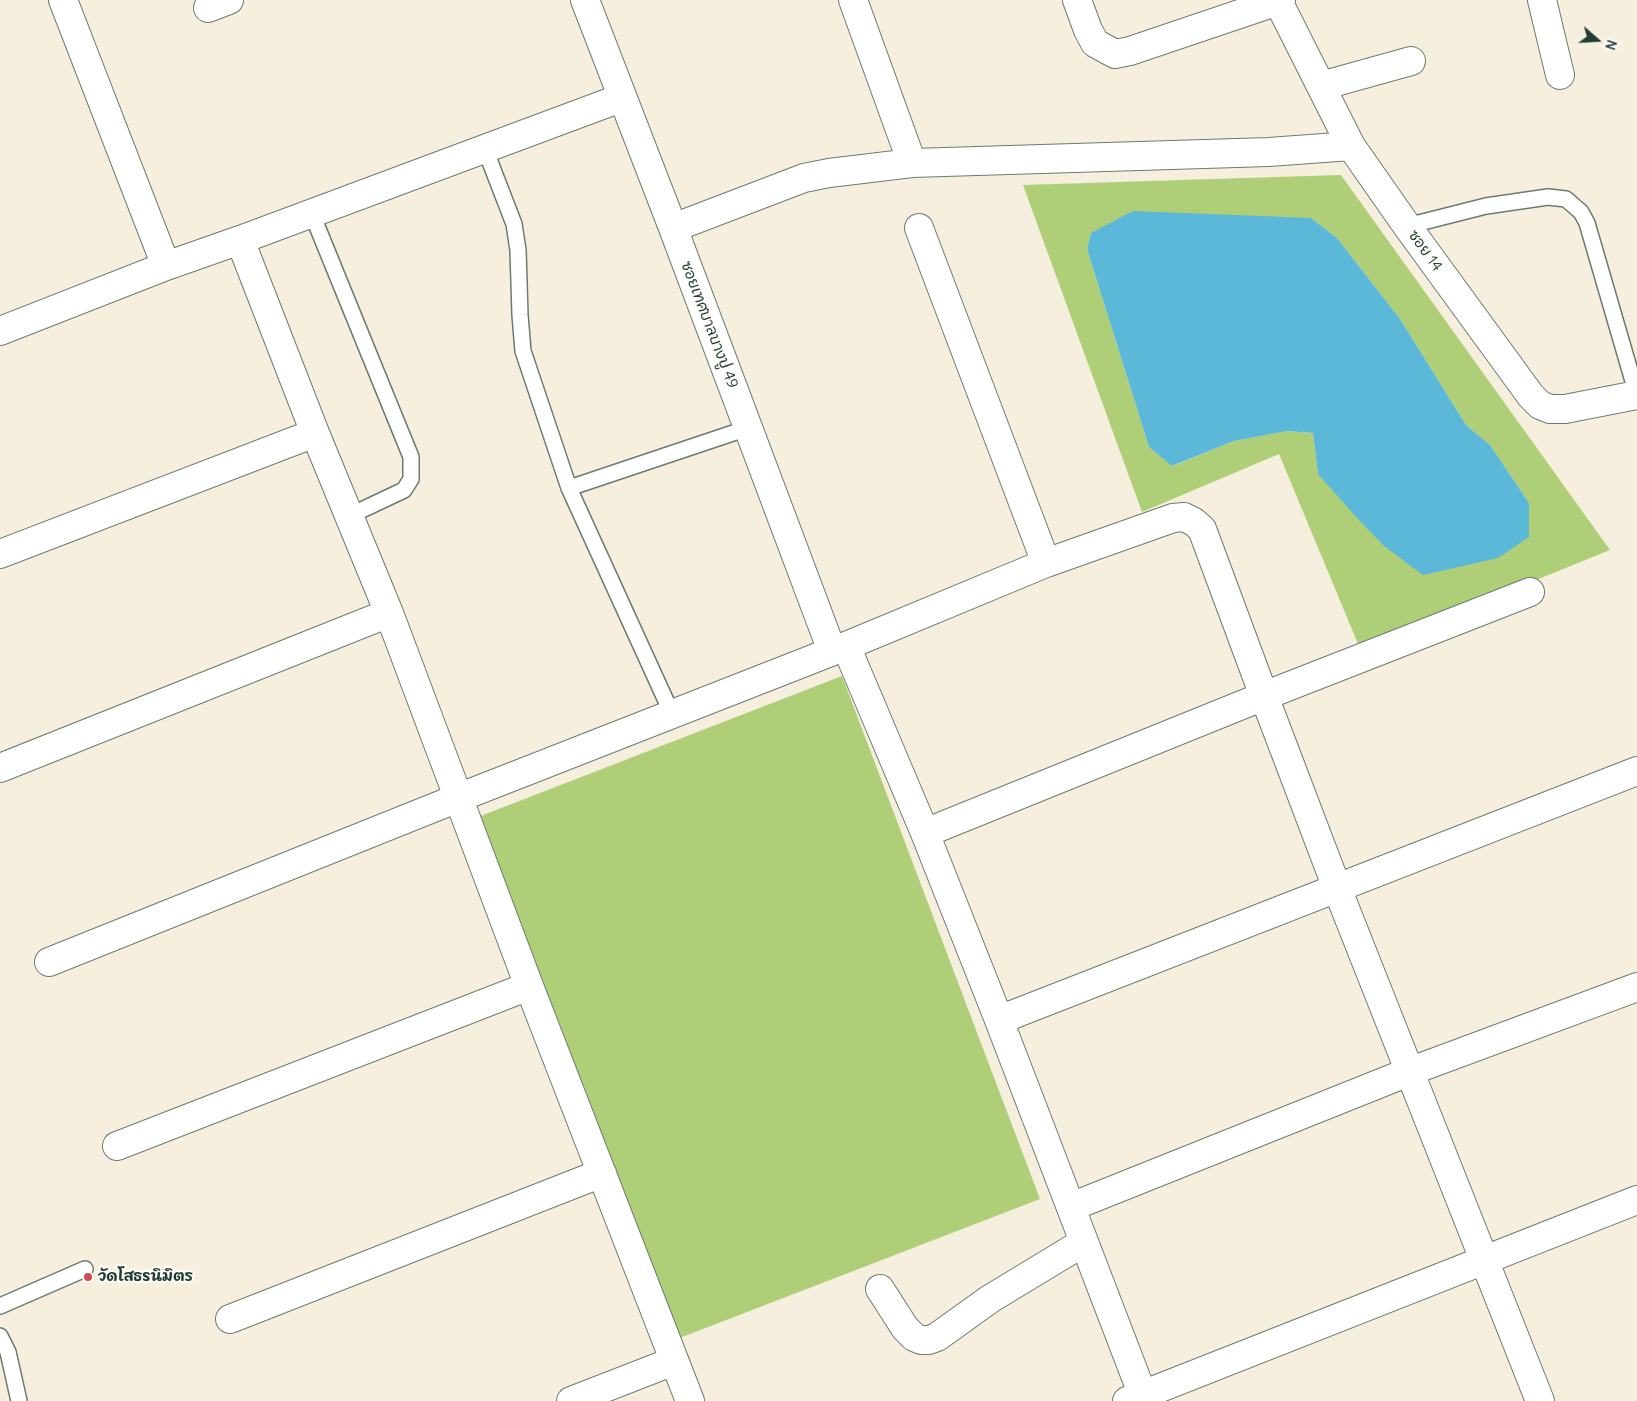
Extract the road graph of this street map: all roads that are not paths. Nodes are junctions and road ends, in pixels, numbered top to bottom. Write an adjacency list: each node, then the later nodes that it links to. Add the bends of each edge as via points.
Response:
1 (63, 0): 19 (street)
2 (585, 0): 10 (street, ซอยเทศบาลบางปู 49)
3 (853, 0): 13 (street)
4 (1077, 0): 6 (street, via 1095,42 1114,54)
5 (1542, 0): 8 (street)
6 (1279, 1): 9 (street, ซอย 14)
7 (1411, 61): 9 (street)
8 (1560, 75)
9 (1321, 86): 11 (street, ซอย 14)
10 (621, 98): 12 (street); 16 (street, ซอยเทศบาลบางปู 49)
11 (1351, 146): 13 (street, via 1270,152); 15 (street, ซอย 14)
12 (486, 149): 14 (street); 24 (lane, via 514,224 523,351)
13 (912, 163): 16 (street, via 804,178)
14 (312, 214): 18 (street); 25 (lane, via 411,457 411,479 404,490)
15 (1407, 226): 21 (street, ซอย 14, via 1540,405 1565,409); 21 (lane, via 1486,206 1548,197 1566,199 1587,223)
16 (673, 228): 22 (street, ซอยเทศบาลบางปู 49)
17 (919, 228): 27 (street)
18 (240, 240): 19 (street); 23 (street)
19 (166, 266): 20 (street)
20 (0, 331)
21 (1637, 395)
22 (748, 428): 24 (lane); 30 (street, ซอยเทศบาลบางปู 49)
23 (314, 433): 25 (street); 26 (street)
24 (569, 488): 32 (lane)
25 (349, 516): 29 (street)
26 (0, 554)
27 (1046, 563): 30 (street); 31 (street, via 1173,518 1194,522 1202,528)
28 (1530, 592): 31 (street)
29 (389, 613): 33 (street); 35 (street)
30 (839, 649): 32 (street); 36 (street, ซอยเทศบาลบางปู 49)
31 (1264, 696): 36 (street); 37 (street)
32 (672, 714): 35 (street)
33 (0, 768)
34 (1637, 771): 37 (street)
35 (458, 798): 38 (street); 39 (street)
36 (925, 833): 41 (street, ซอยเทศบาลบางปู 49)
37 (1337, 888): 41 (street); 42 (street)
38 (49, 962)
39 (529, 986): 43 (street); 44 (street)
40 (1637, 987): 42 (street)
41 (999, 1020): 46 (street, ซอยเทศบาลบางปู 49)
42 (1411, 1071): 46 (street); 48 (street)
43 (117, 1146)
44 (602, 1173): 52 (street); 54 (street)
45 (1637, 1200): 48 (street)
46 (1071, 1207): 47 (street, ซอยเทศบาลบางปู 49)
47 (1084, 1242): 50 (street, via 929,1340 914,1337 909,1332); 55 (street, ซอยเทศบาลบางปู 49)
48 (1484, 1260): 55 (street); 59 (street)
49 (85, 1269): 51 (lane)
50 (880, 1289)
51 (0, 1306)
52 (230, 1319)
53 (0, 1336): 56 (lane, via 8,1352)
54 (674, 1361): 57 (street); 58 (street)
55 (1138, 1399)
56 (19, 1401)
57 (571, 1401)
58 (690, 1401)
59 (1540, 1401)

